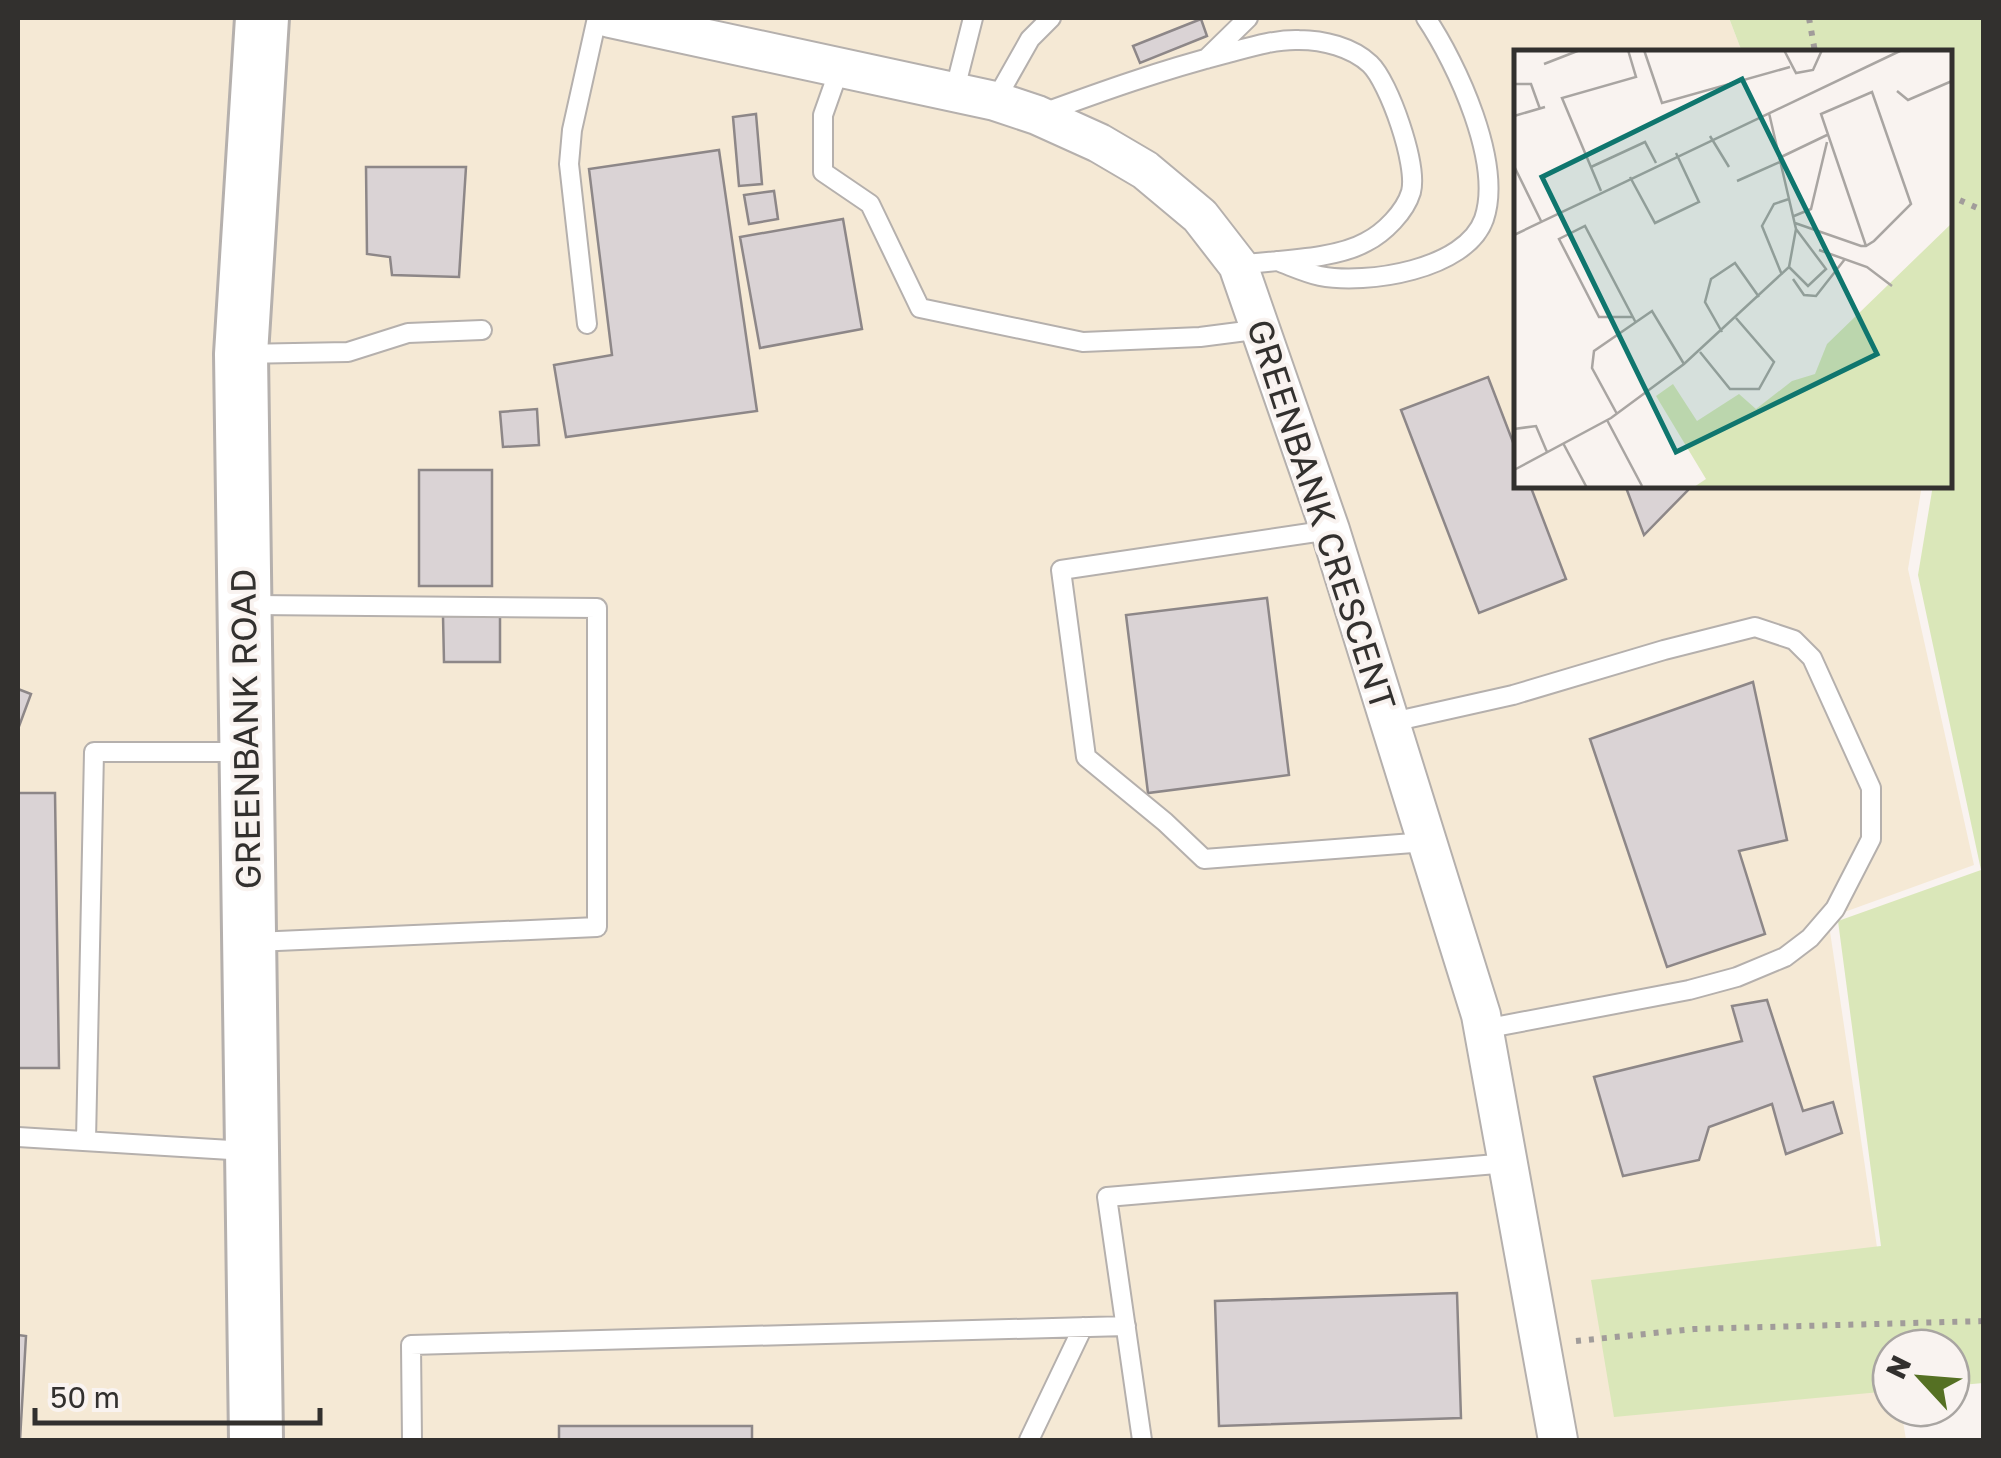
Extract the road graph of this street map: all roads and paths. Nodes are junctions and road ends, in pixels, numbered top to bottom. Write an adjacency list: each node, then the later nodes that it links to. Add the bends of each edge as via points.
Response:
1 (262, 18): 21 (street, GREENBANK ROAD)
2 (597, 18): 18 (lane, via 569,164)
3 (610, 18): 11 (street, GREENBANK CRESCENT)
4 (973, 18): 12 (lane)
5 (1051, 18): 13 (lane, via 1030,39)
6 (1248, 18): 10 (lane)
7 (1426, 18): 17 (lane, via 1460,79 1484,159 1484,219 1472,239 1445,259 1368,277 1320,276)
8 (1809, 18): 9 (path)
9 (1814, 50)
10 (1206, 59): 14 (lane); 17 (lane, via 1296,39 1356,53 1373,66 1412,172 1402,210 1365,243)
11 (840, 68): 12 (street, GREENBANK CRESCENT); 19 (lane, via 823,115 823,172 870,204 920,308 1082,342)
12 (954, 92): 13 (street, GREENBANK CRESCENT)
13 (994, 101): 14 (street, GREENBANK CRESCENT)
14 (1038, 115): 17 (street, GREENBANK CRESCENT, via 1145,170)
15 (1951, 195): 16 (path)
16 (1984, 211)
17 (1256, 262): 19 (street, GREENBANK CRESCENT)
18 (587, 324)
19 (1262, 329): 22 (street, GREENBANK CRESCENT)
20 (482, 330): 21 (lane, via 408,333 348,352)
21 (241, 354): 23 (street, GREENBANK ROAD)
22 (1330, 530): 24 (street, GREENBANK CRESCENT); 26 (lane, via 1062,570 1086,757 1204,859)
23 (245, 606): 25 (street, GREENBANK ROAD); 27 (lane, via 597,608 597,927)
24 (1388, 723): 26 (street, GREENBANK CRESCENT); 28 (lane, via 1755,627 1794,640 1812,658 1871,788 1871,839 1834,908 1785,957 1689,990)
25 (247, 752): 27 (street, GREENBANK ROAD); 30 (lane, via 94,752)
26 (1426, 842): 28 (street, GREENBANK CRESCENT)
27 (249, 942): 31 (street, GREENBANK ROAD)
28 (1484, 1029): 32 (street, GREENBANK CRESCENT)
29 (18, 1137): 30 (lane)
30 (86, 1141): 31 (lane)
31 (252, 1151): 37 (street, GREENBANK ROAD)
32 (1508, 1164): 34 (lane, via 1107,1196); 36 (street, GREENBANK CRESCENT)
33 (1984, 1321): 36 (path, via 1694,1329)
34 (1126, 1326): 35 (lane); 40 (lane)
35 (1083, 1327): 38 (lane, via 411,1345); 39 (lane)
36 (1541, 1345): 41 (street, GREENBANK CRESCENT)
37 (256, 1440)
38 (412, 1440)
39 (1028, 1440)
40 (1142, 1440)
41 (1558, 1440)

